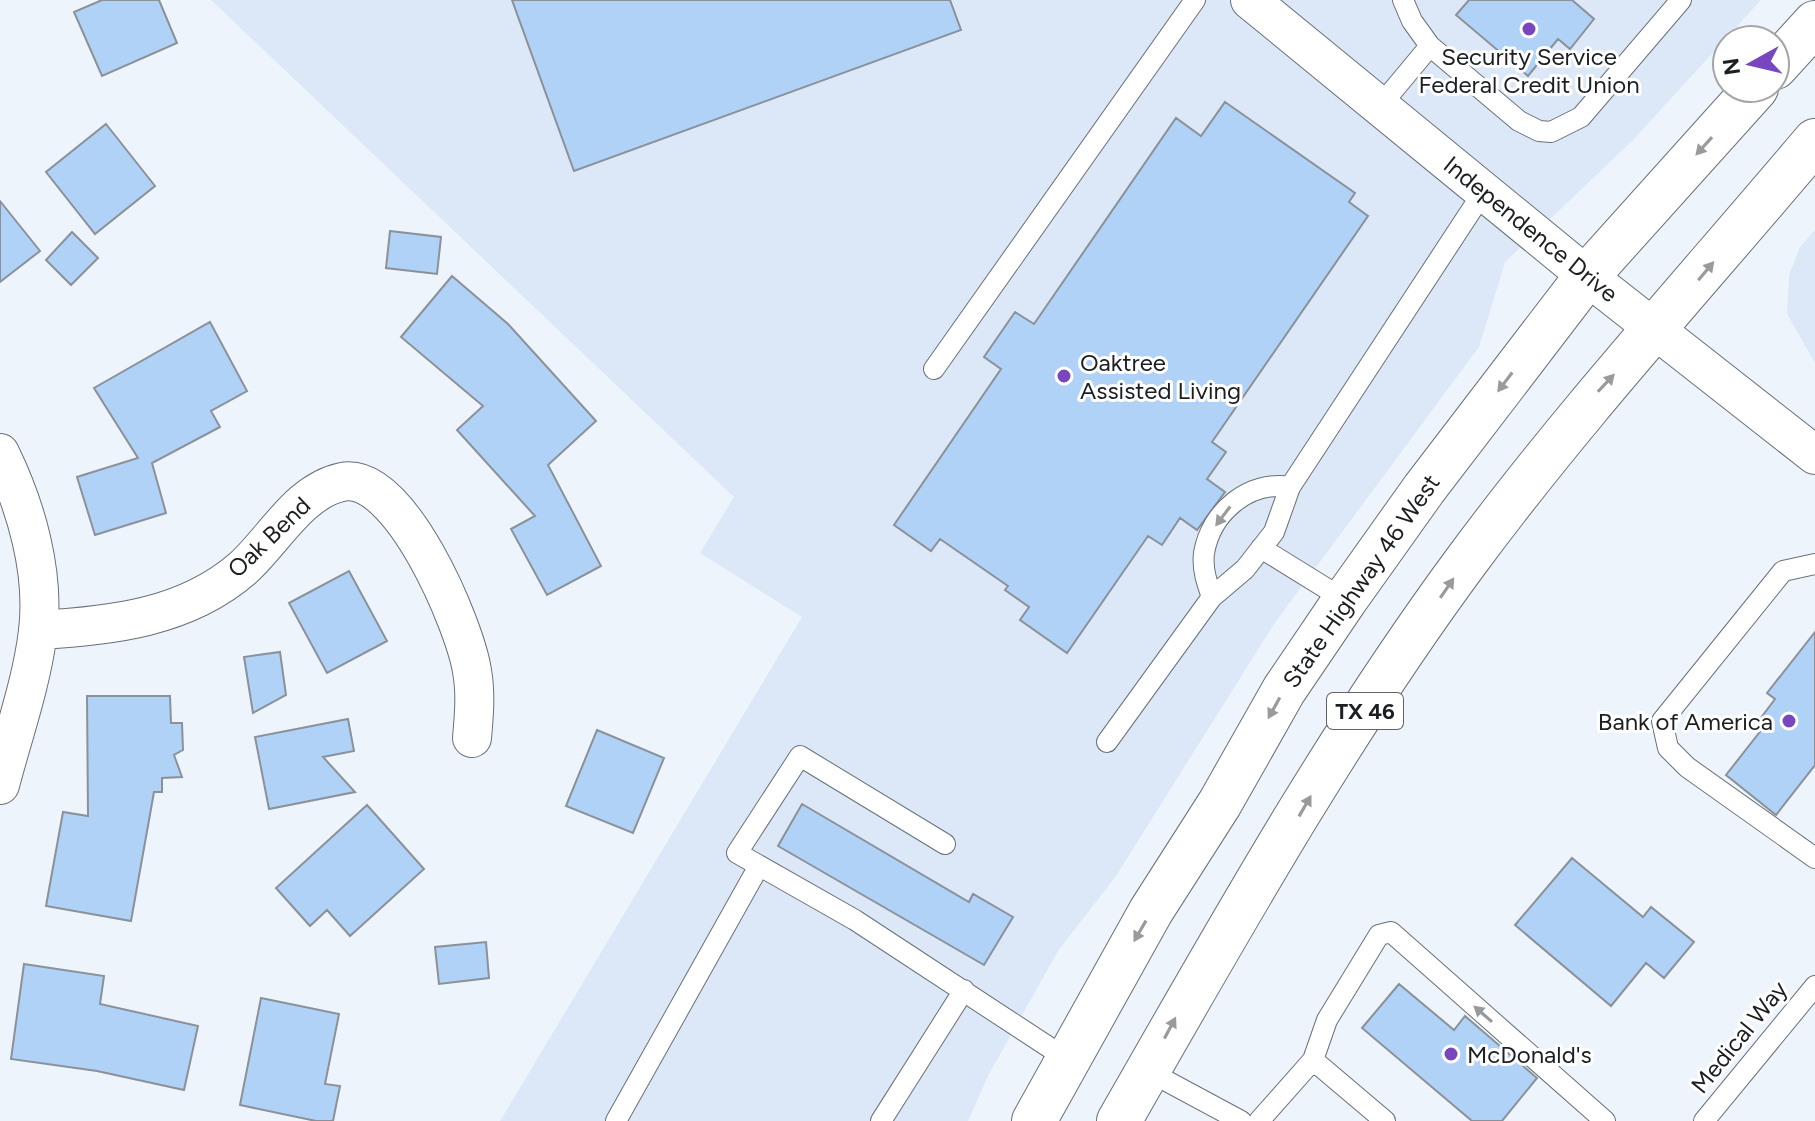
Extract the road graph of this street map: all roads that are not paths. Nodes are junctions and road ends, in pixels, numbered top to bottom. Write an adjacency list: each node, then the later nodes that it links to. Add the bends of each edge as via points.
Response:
1 (1195, 0): 14 (lane)
2 (1250, 0): 9 (street, Independence Drive)
3 (1403, 0): 6 (lane)
4 (1681, 0): 6 (lane, via 1581,117 1551,132 1519,121)
5 (1815, 23): 7 (main road)
6 (1430, 46): 9 (lane)
7 (1791, 49)
8 (1742, 104): 12 (main road, State Highway 46 West, one-way to 12)
9 (1380, 106): 11 (street, Independence Drive)
10 (1815, 141): 13 (main road, TX 46, one-way to 10)
11 (1484, 191): 12 (street, Independence Drive); 17 (lane)
12 (1587, 276): 13 (street, Independence Drive); 21 (main road, State Highway 46 West, one-way to 21)
13 (1655, 330): 16 (street, Independence Drive); 33 (main road, TX 46, one-way to 13, via 1185,1000 1331,761 1465,562 1587,404)
14 (934, 369)
15 (0, 453): 22 (street, via 25,518 35,563)
16 (1815, 455)
17 (1290, 487): 18 (lane, via 1274,532); 20 (lane, one-way to 20, via 1250,490 1228,508 1211,532 1203,568)
18 (1261, 548): 20 (lane); 21 (lane)
19 (1815, 564): 27 (lane, via 1783,571 1662,721 1668,748 1687,767)
20 (1212, 597): 24 (lane)
21 (1345, 600): 31 (main road, State Highway 46 West, one-way to 31, via 1284,690)
22 (38, 630): 23 (street, Oak Bend, via 124,622 170,610 241,569 315,493 347,481 362,484 389,505 438,572 472,671); 25 (street)
23 (472, 738)
24 (1107, 742)
25 (0, 785)
26 (945, 844): 28 (lane, via 800,756 737,853)
27 (1815, 858)
28 (759, 866): 30 (lane); 34 (lane)
29 (1815, 986): 42 (lane, Medical Way)
30 (964, 990): 31 (lane); 35 (lane)
31 (1067, 1059): 36 (main road, State Highway 46 West)
32 (1313, 1060): 39 (lane); 40 (lane); 41 (lane, one-way to 32, via 1391,932 1379,935 1327,1020)
33 (1148, 1071): 37 (main road, TX 46); 38 (lane)
34 (616, 1121)
35 (881, 1121)
36 (1034, 1121)
37 (1119, 1121)
38 (1241, 1121)
39 (1259, 1121)
40 (1385, 1121)
41 (1605, 1121)
42 (1704, 1121)

